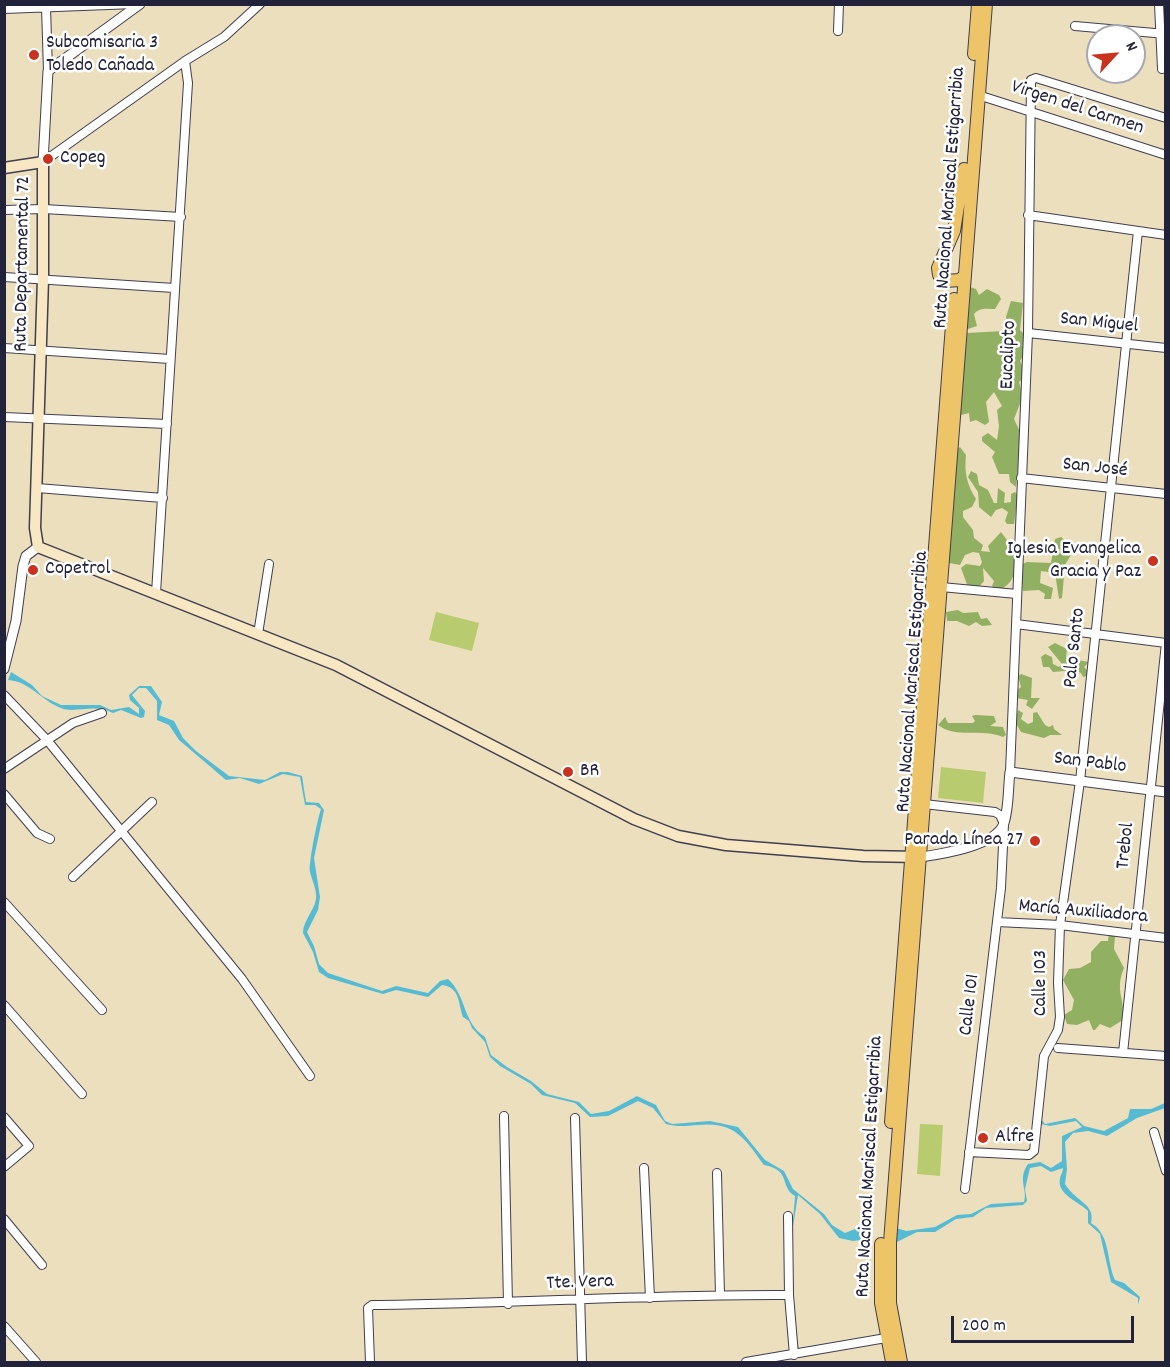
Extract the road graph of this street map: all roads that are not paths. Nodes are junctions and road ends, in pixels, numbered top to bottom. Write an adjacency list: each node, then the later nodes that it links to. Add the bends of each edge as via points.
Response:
1 (137, 4): 7 (street); 14 (street)
2 (260, 4): 12 (street, via 224,37)
3 (839, 4): 10 (street)
4 (978, 4): 21 (highway, Ruta Nacional Mariscal Estigarribia)
5 (986, 4): 15 (highway, Ruta Nacional Mariscal Estigarribia)
6 (1159, 4): 11 (street)
7 (46, 7): 8 (street); 14 (street)
8 (4, 9)
9 (1075, 26): 11 (street)
10 (838, 31)
11 (1164, 34): 13 (street)
12 (185, 61): 19 (street); 25 (street, via 188,83)
13 (1162, 69)
14 (48, 71): 19 (street)
15 (978, 94): 16 (street, Virgen del Carmen); 29 (highway, Ruta Nacional Mariscal Estigarribia)
16 (1030, 110): 17 (street, Eucalipto, via 1031,81 1036,78); 18 (street, Virgen del Carmen); 24 (street, Eucalipto)
17 (1166, 118)
18 (1166, 155)
19 (43, 162): 20 (main road); 22 (main road, Ruta Departamental 72)
20 (4, 168)
21 (964, 169): 29 (highway, Ruta Nacional Mariscal Estigarribia); 29 (highway, via 954,231 938,268 942,279)
22 (44, 209): 23 (street); 25 (street); 30 (main road, Ruta Departamental 72)
23 (4, 210)
24 (1028, 214): 26 (street); 32 (street, Eucalipto)
25 (181, 217): 31 (street)
26 (1137, 231): 27 (street); 33 (street, Palo Santo)
27 (1166, 235)
28 (4, 277): 30 (street)
29 (960, 278): 48 (highway, Ruta Nacional Mariscal Estigarribia); 70 (highway, Ruta Nacional Mariscal Estigarribia)
30 (43, 279): 31 (street); 36 (main road, Ruta Departamental 72)
31 (174, 288): 37 (street)
32 (1028, 333): 33 (street, San Miguel); 41 (street, Eucalipto)
33 (1125, 343): 35 (street, San Miguel); 42 (street, Palo Santo)
34 (4, 348): 36 (street)
35 (1166, 348)
36 (40, 350): 37 (street); 39 (main road, Ruta Departamental 72)
37 (170, 359): 40 (street)
38 (4, 417): 39 (street)
39 (39, 419): 40 (street); 43 (main road, Ruta Departamental 72)
40 (167, 424): 45 (street)
41 (1021, 478): 42 (street, San José); 50 (street, Eucalipto)
42 (1109, 486): 44 (street, San José); 53 (street, Palo Santo)
43 (37, 488): 45 (street); 46 (main road, Ruta Departamental 72)
44 (1166, 494)
45 (163, 498): 49 (street)
46 (38, 547): 49 (main road); 55 (street, via 26,556 22,566 16,621)
47 (269, 564): 52 (street)
48 (941, 587): 50 (street); 66 (highway, Ruta Nacional Mariscal Estigarribia)
49 (156, 593): 52 (main road)
50 (1017, 594): 51 (street, Eucalipto)
51 (1016, 624): 53 (street); 60 (street, Eucalipto)
52 (258, 634): 70 (main road, via 336,665 623,814 678,836 766,849)
53 (1095, 634): 54 (street); 61 (street, Palo Santo)
54 (1166, 643): 62 (street, Trebol)
55 (4, 669)
56 (4, 695): 58 (street)
57 (102, 713): 58 (street, via 73,723)
58 (48, 740): 59 (street); 68 (street)
59 (4, 769)
60 (1010, 772): 61 (street, San Pablo); 67 (street)
61 (1080, 781): 62 (street, San Pablo); 74 (street, Palo Santo)
62 (1149, 790): 63 (street, San Pablo); 75 (street, Trebol)
63 (1166, 792)
64 (4, 794): 69 (street, via 37,833)
65 (152, 802): 68 (street)
66 (924, 804): 67 (street, via 995,812); 70 (highway, Ruta Nacional Mariscal Estigarribia)
67 (1004, 824): 70 (street, via 993,836 957,851); 73 (street, Calle 101)
68 (120, 830): 71 (street); 82 (street, via 242,979)
69 (50, 839)
70 (916, 857): 103 (highway, Ruta Nacional Mariscal Estigarribia, via 881,1243 881,1303); 110 (highway, Ruta Nacional Mariscal Estigarribia, via 890,1242 890,1303)
71 (73, 877)
72 (4, 902): 78 (street)
73 (997, 922): 74 (street, María Auxiliadora); 88 (street, Calle 101)
74 (1060, 925): 75 (street, María Auxiliadora); 88 (street, Calle 103, via 1060,1017 1058,1030 1044,1056 1034,1150 1029,1155)
75 (1134, 933): 76 (street, María Auxiliadora); 80 (street, Trebol)
76 (1166, 938)
77 (4, 1005): 83 (street)
78 (102, 1010)
79 (1058, 1048): 80 (street)
80 (1123, 1053): 81 (street)
81 (1166, 1056)
82 (310, 1076)
83 (82, 1094)
84 (504, 1116): 101 (street)
85 (4, 1117): 89 (street, via 29,1146)
86 (575, 1118): 100 (street)
87 (1154, 1132): 91 (street)
88 (969, 1152): 93 (street, Calle 101)
89 (4, 1167)
90 (644, 1168): 99 (street)
91 (1166, 1171)
92 (717, 1173): 97 (street)
93 (965, 1189)
94 (788, 1216): 98 (street)
95 (4, 1220): 96 (street)
96 (42, 1265)
97 (720, 1295): 98 (street, Tte. Vera); 99 (street, Tte. Vera)
98 (789, 1295): 104 (street)
99 (650, 1298): 100 (street, Tte. Vera)
100 (580, 1300): 101 (street, Tte. Vera); 107 (street)
101 (508, 1304): 106 (street, Tte. Vera, via 372,1305 368,1308)
102 (4, 1326): 105 (street)
103 (886, 1338): 104 (street); 109 (highway, Ruta Nacional Mariscal Estigarribia)
104 (794, 1355): 108 (street)
105 (36, 1362)
106 (370, 1362)
107 (582, 1362)
108 (746, 1362)
109 (892, 1362)
110 (901, 1362)

